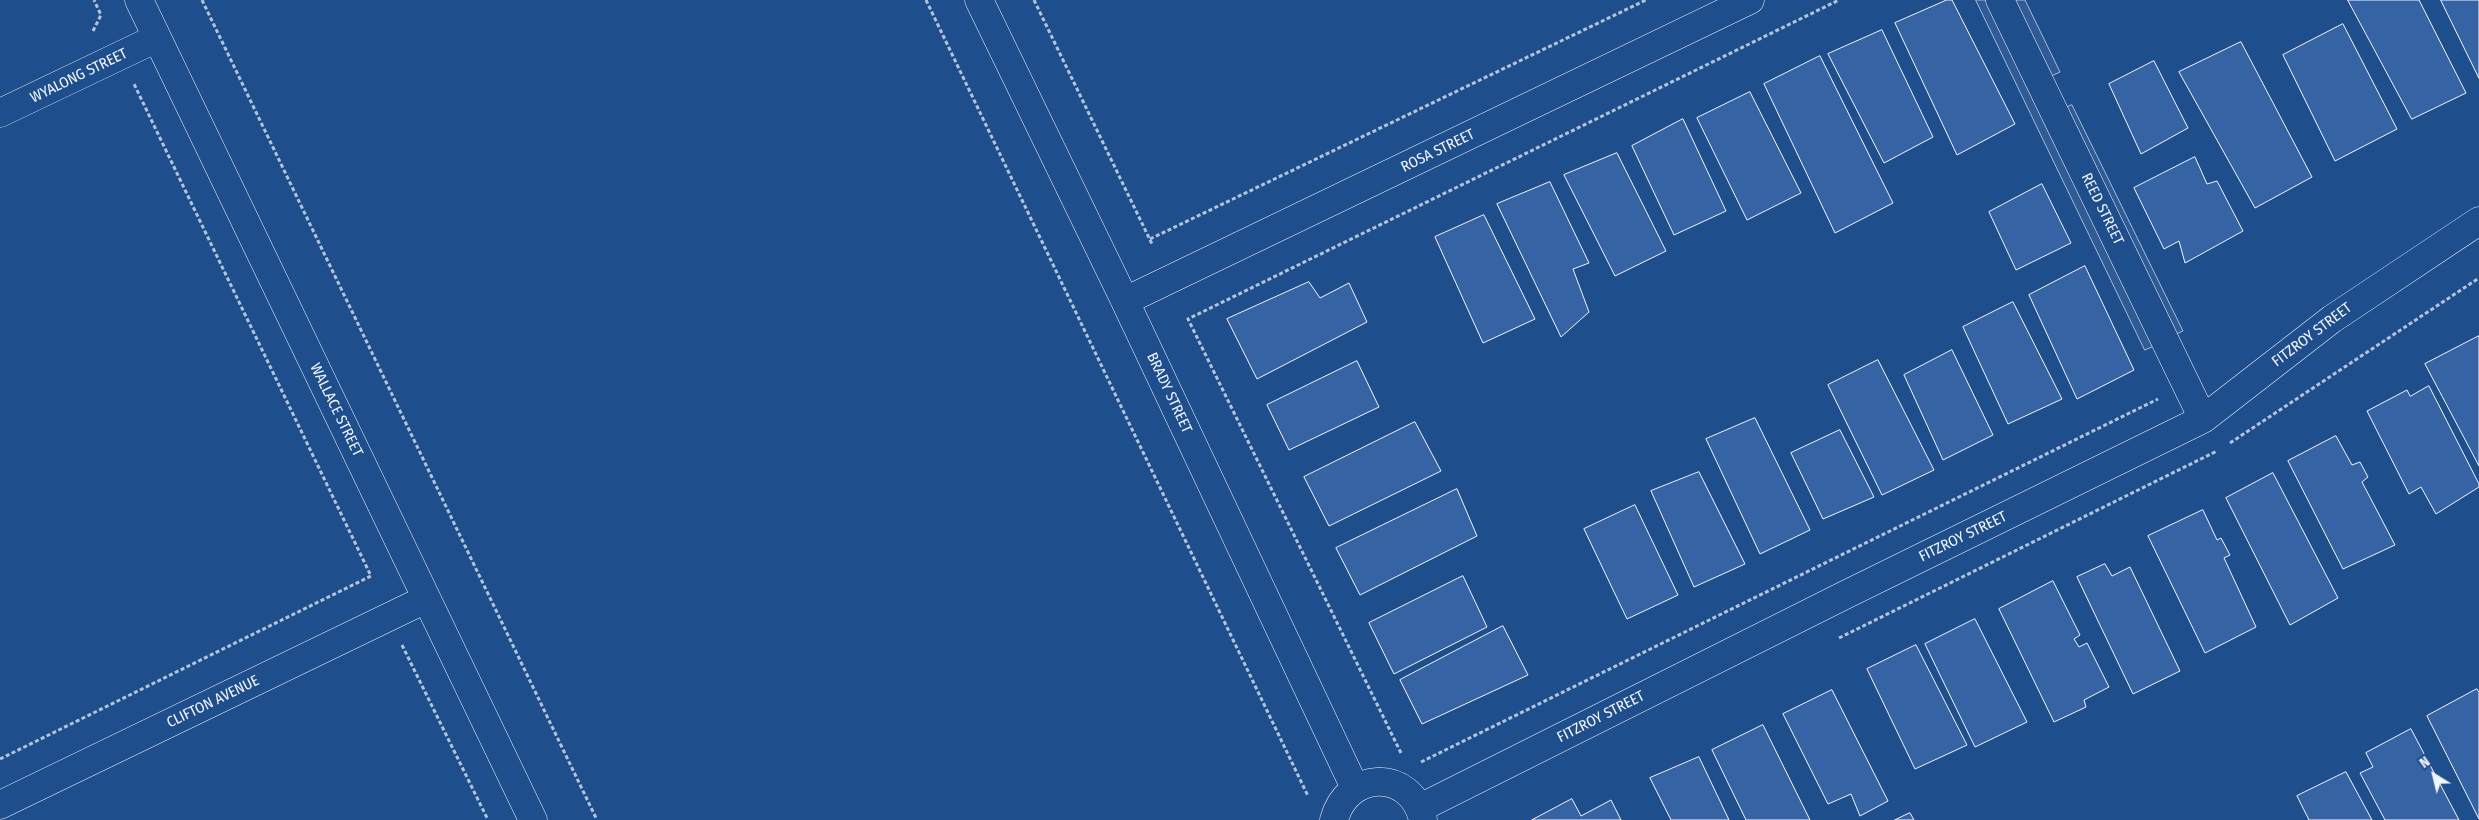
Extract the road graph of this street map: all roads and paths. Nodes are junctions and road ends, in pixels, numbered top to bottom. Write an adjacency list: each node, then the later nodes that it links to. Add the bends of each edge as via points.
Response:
1 (139, 0): 10 (street, WALLACE STREET)
2 (202, 0): 30 (path)
3 (926, 0): 25 (path)
4 (978, 0): 16 (street, BRADY STREET)
5 (1034, 0): 14 (path)
6 (1646, 0): 14 (path)
7 (1750, 0): 16 (street, ROSA STREET)
8 (1839, 0): 21 (path, via 1188,319)
9 (2000, 0): 18 (street, REED STREET)
10 (157, 38): 12 (street, WYALONG STREET); 19 (street, WALLACE STREET)
11 (130, 76): 22 (path, via 371,576)
12 (0, 113)
13 (2479, 221): 18 (street, FITZROY STREET, via 2332,319)
14 (1150, 239): 15 (path)
15 (1152, 244)
16 (1125, 301): 24 (street, BRADY STREET)
17 (2163, 397): 23 (path)
18 (2203, 419): 27 (street, FITZROY STREET, via 1847,594)
19 (426, 599): 26 (street, CLIFTON AVENUE); 29 (street, WALLACE STREET)
20 (398, 638): 28 (path)
21 (1404, 758)
22 (0, 759)
23 (1419, 763)
24 (1355, 788): 27 (street, via 1385,781 1400,786 1411,796); 31 (street, via 1337,808)
25 (1312, 802)
26 (0, 805)
27 (1421, 814)
28 (488, 820)
29 (533, 820)
30 (597, 820)
31 (1334, 820)

